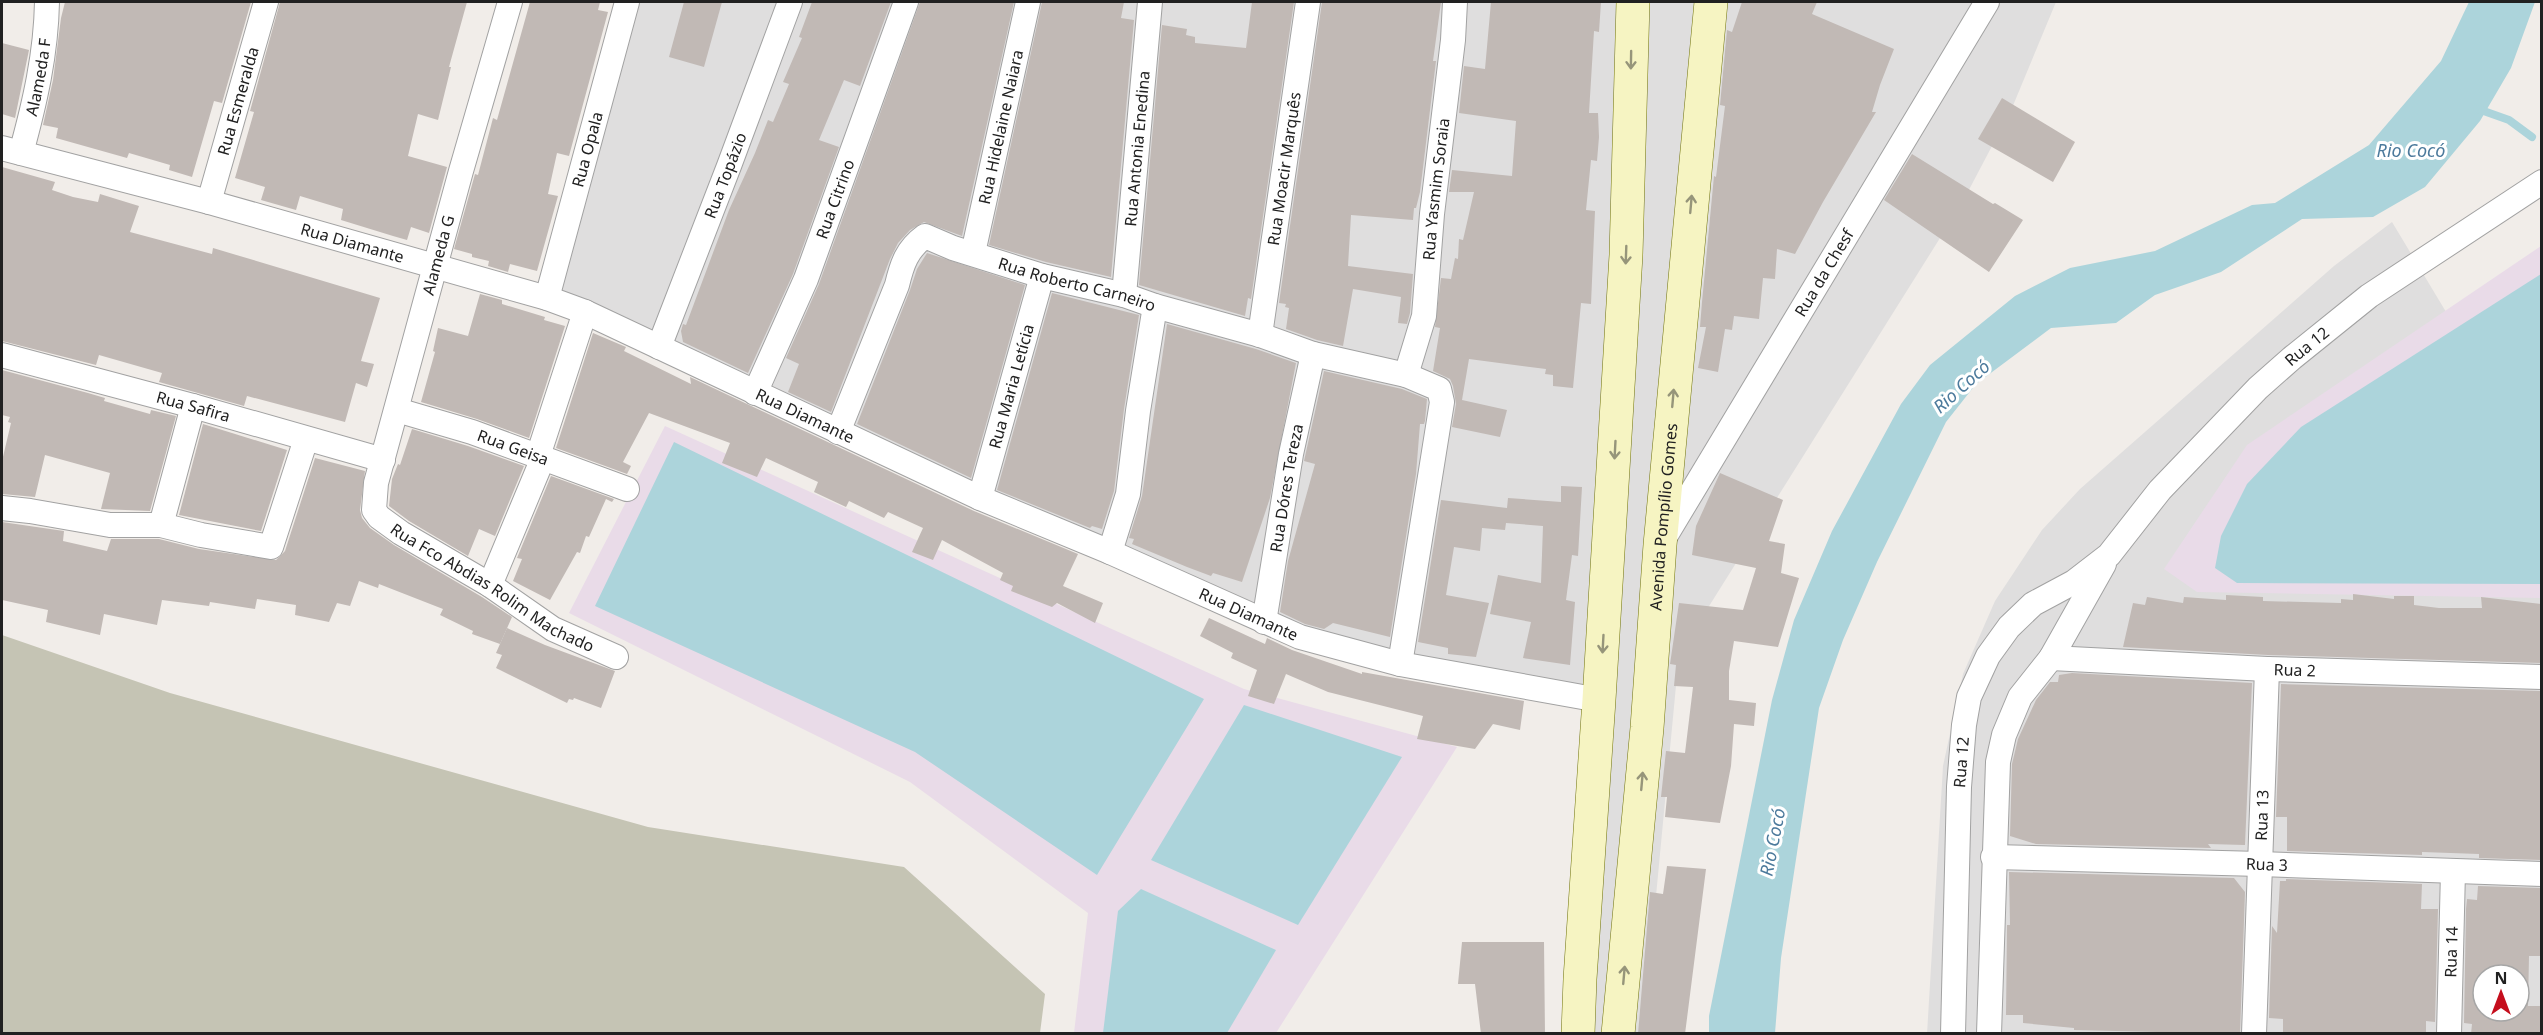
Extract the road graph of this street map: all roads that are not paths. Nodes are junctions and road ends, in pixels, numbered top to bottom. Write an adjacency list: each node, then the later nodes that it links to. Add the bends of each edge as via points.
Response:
1 (47, 2): 14 (street, Alameda F, via 46,41 35,101)
2 (266, 2): 16 (street, Rua Esmeralda)
3 (510, 2): 18 (street, Alameda G)
4 (627, 2): 21 (street, Rua Opala)
5 (790, 2): 25 (street, Rua Topázio)
6 (906, 2): 29 (street, Rua Citrino, via 806,279)
7 (1028, 2): 17 (street, Rua Hidelaine Naiara)
8 (1150, 2): 20 (street, Rua Antonia Enedina)
9 (1308, 2): 24 (street, Rua Moacir Marquês)
10 (1455, 2): 28 (street, Rua Yasmim Soraia, via 1424,316)
11 (1633, 2): 51 (main road, one-way to 51, via 1626,255)
12 (1711, 2): 41 (main road, Avenida Pompílio Gomes, one-way to 12)
13 (1987, 2): 41 (street, Rua da Chesf)
14 (11, 150): 16 (street, Rua Diamante)
15 (2541, 182): 43 (street, Rua 12, via 2369,296 2292,358 2160,489)
16 (209, 202): 18 (street, Rua Diamante)
17 (973, 253): 19 (street, Rua Roberto Carneiro); 32 (street, Rua Roberto Carneiro, via 925,236 908,251)
18 (435, 266): 21 (street, Rua Diamante); 31 (street, Alameda G)
19 (1042, 276): 20 (street, Rua Roberto Carneiro); 37 (street, Rua Maria Letícia)
20 (1124, 294): 22 (street, Rua Roberto Carneiro)
21 (547, 298): 23 (street, Rua Diamante)
22 (1155, 306): 24 (street, Rua Roberto Carneiro); 42 (street, via 1128,494)
23 (585, 312): 25 (street, Rua Diamante); 34 (street)
24 (1260, 335): 26 (street, Rua Roberto Carneiro)
25 (659, 347): 29 (street, Rua Diamante)
26 (1313, 354): 28 (street, Rua Roberto Carneiro); 45 (street, Rua Dóres Tereza, via 1291,454)
27 (2, 356): 30 (street, Rua Safira)
28 (1406, 375): 48 (street, Rua Roberto Carneiro, via 1439,389 1442,402)
29 (755, 393): 32 (street, Rua Diamante)
30 (193, 406): 33 (street, Rua Safira); 40 (street)
31 (398, 410): 34 (street, Rua Geisa); 35 (street, Alameda G)
32 (838, 432): 37 (street, Rua Diamante)
33 (306, 439): 35 (street, Rua Safira); 40 (street, via 271,547)
34 (541, 457): 36 (street, Rua Geisa); 44 (street)
35 (383, 460): 39 (street, Alameda G)
36 (627, 489)
37 (980, 498): 42 (street, Rua Diamante)
38 (2, 508): 40 (street, via 110,525)
39 (374, 510): 44 (street, Rua Fco Abdias Rolim Machado, via 401,533)
40 (161, 525)
41 (1660, 545): 57 (main road, Avenida Pompílio Gomes, one-way to 41)
42 (1110, 552): 45 (street, Rua Diamante)
43 (2109, 555): 47 (street, Rua 12); 58 (street, Rua 12, via 2074,582 2033,604 2009,627 1988,656 1969,697 1959,787)
44 (490, 585): 46 (street, Rua Fco Abdias Rolim Machado, via 553,629)
45 (1264, 621): 48 (street, Rua Diamante, via 1300,638)
46 (616, 657)
47 (2050, 658): 49 (street, Rua 2); 52 (street, Rua 12, via 2020,697 2004,735 1998,762)
48 (1400, 664): 51 (street, Rua Diamante)
49 (2267, 669): 50 (street, Rua 2); 53 (street, Rua 13)
50 (2541, 677)
51 (1599, 700): 56 (main road)
52 (1993, 858): 53 (street, Rua 3); 59 (street, Rua 12)
53 (2260, 864): 54 (street, Rua 3); 60 (street, Rua 13)
54 (2453, 871): 55 (street, Rua 3); 61 (street, Rua 14)
55 (2541, 874)
56 (1578, 1034)
57 (1618, 1034)
58 (1953, 1034)
59 (1989, 1034)
60 (2254, 1034)
61 (2449, 1034)

